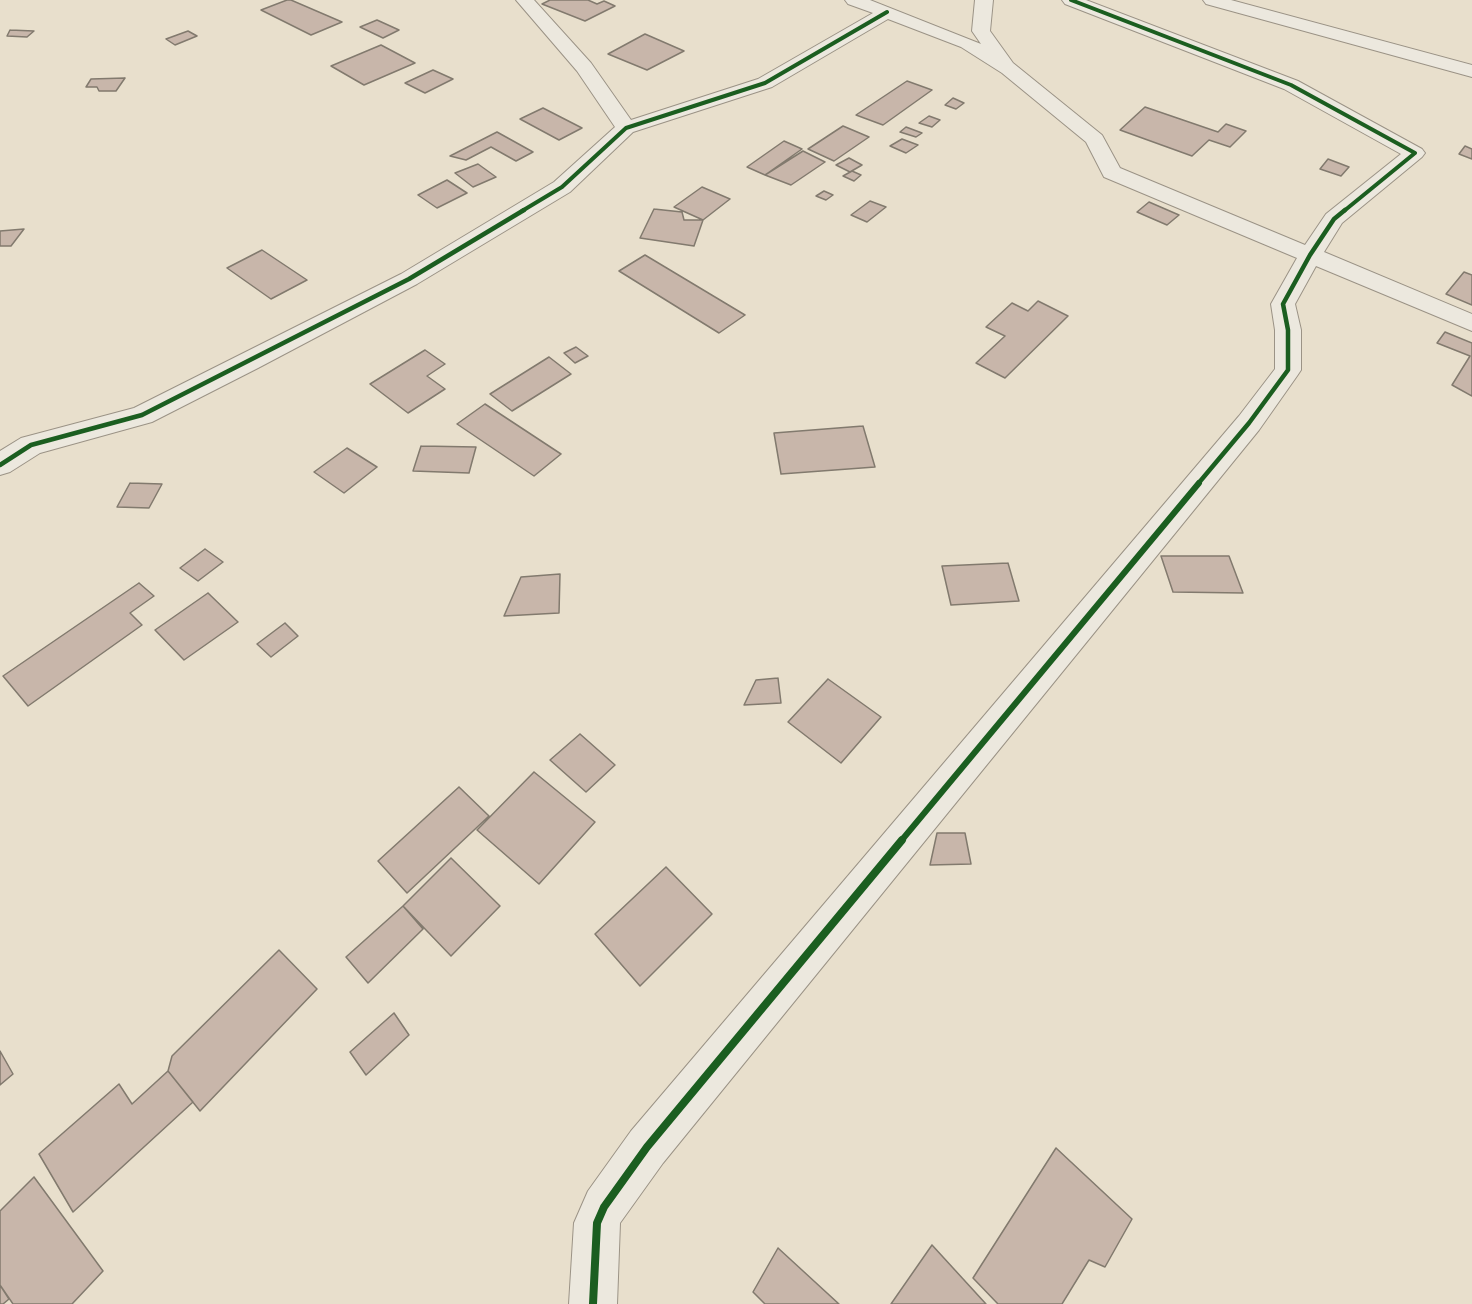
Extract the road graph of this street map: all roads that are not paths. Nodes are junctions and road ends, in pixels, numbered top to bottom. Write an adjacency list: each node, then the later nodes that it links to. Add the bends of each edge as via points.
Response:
1 (525, 0): 9 (street, via 584,67)
2 (854, 0): 6 (street)
3 (984, 0): 7 (street, via 981,31)
4 (1071, 0): 10 (street, via 1291,85 1415,153 1334,219)
5 (1212, 0): 8 (street)
6 (886, 12): 7 (street, via 967,43); 9 (street, via 765,83)
7 (1009, 69): 10 (street, via 1095,139 1112,172)
8 (1472, 71)
9 (626, 128): 13 (street, via 562,187 409,279 142,415)
10 (1310, 255): 11 (street); 15 (street, via 1282,303 1288,330 1288,370 1249,423 647,1148 604,1207 597,1223)
11 (1472, 323)
12 (0, 445): 13 (street)
13 (31, 445): 14 (street)
14 (0, 465)
15 (593, 1304)

